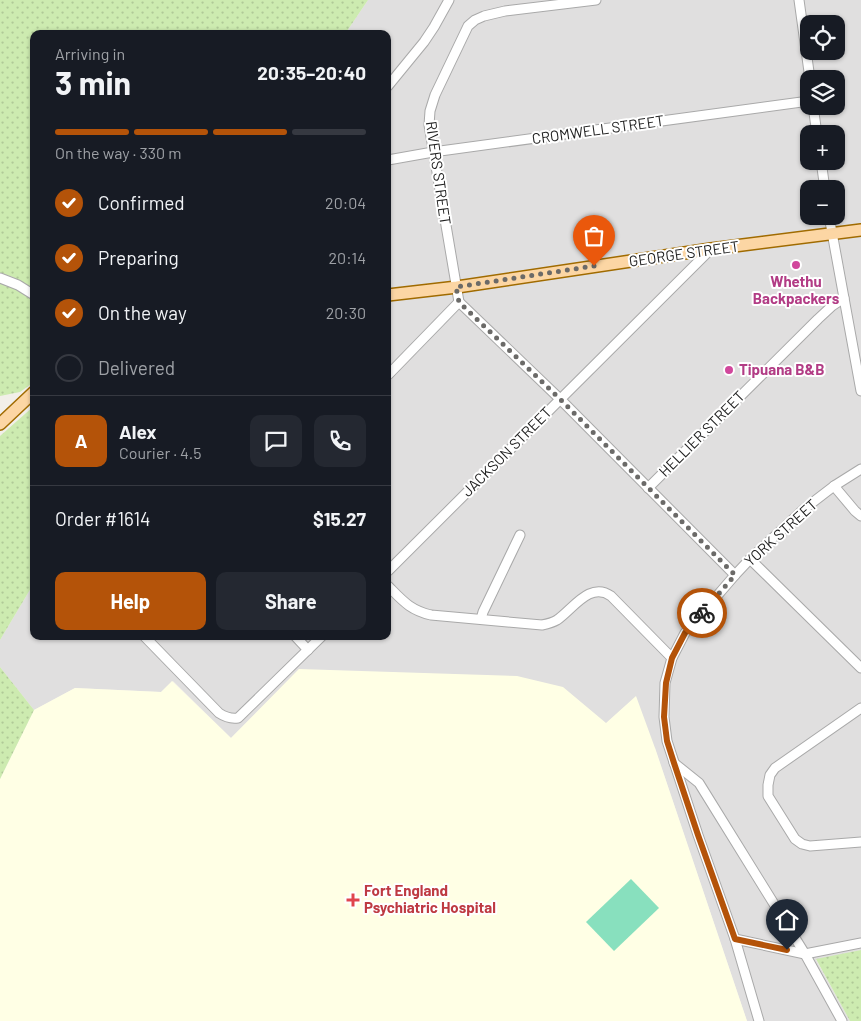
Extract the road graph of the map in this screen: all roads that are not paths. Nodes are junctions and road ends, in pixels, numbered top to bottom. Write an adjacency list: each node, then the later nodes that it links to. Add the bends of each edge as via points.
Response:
1 (449, 0): 5 (street, via 424,42)
2 (596, 0): 7 (street, RIVERS STREET, via 505,11 484,16 468,26 430,111)
3 (799, 0): 4 (street)
4 (809, 70)
5 (391, 82)
6 (800, 102): 7 (street, CROMWELL STREET)
7 (433, 152): 8 (street, CROMWELL STREET); 14 (street, RIVERS STREET)
8 (391, 159)
9 (830, 225): 11 (street)
10 (861, 230): 11 (main road, GEORGE STREET)
11 (832, 234): 12 (main road, GEORGE STREET); 17 (street)
12 (711, 249): 14 (main road, GEORGE STREET); 22 (street, JACKSON STREET)
13 (0, 278): 15 (street)
14 (456, 287): 16 (main road, GEORGE STREET); 18 (street, RIVERS STREET)
15 (30, 292)
16 (391, 295)
17 (844, 298): 20 (street); 26 (street, HELLIER STREET, via 818,319)
18 (459, 302): 19 (street); 22 (street)
19 (391, 372)
20 (861, 391)
21 (30, 396): 23 (main road)
22 (560, 399): 26 (street); 30 (street, JACKSON STREET)
23 (0, 424)
24 (861, 470): 25 (street, YORK STREET)
25 (834, 486): 27 (street); 29 (street, YORK STREET)
26 (648, 488): 31 (street)
27 (861, 516)
28 (520, 535): 33 (street)
29 (750, 559): 31 (street, YORK STREET); 39 (street)
30 (391, 568)
31 (735, 575): 38 (street, YORK STREET, via 685,633)
32 (391, 589): 33 (street, via 421,613)
33 (481, 619): 38 (street, via 548,624 587,594 602,591 611,596)
34 (148, 640): 37 (street, via 219,713 229,718 238,718)
35 (299, 640): 37 (street)
36 (318, 640): 37 (street)
37 (308, 650)
38 (672, 658): 41 (street, YORK STREET, via 666,683 664,717)
39 (861, 668)
40 (861, 708): 42 (street, via 776,768 770,775 768,796 795,839 802,844)
41 (674, 763): 43 (street, YORK STREET); 45 (street, via 699,783)
42 (861, 842)
43 (735, 939): 45 (street); 46 (street, YORK STREET)
44 (861, 943): 45 (street)
45 (805, 954): 47 (street)
46 (759, 1021)
47 (842, 1021)

